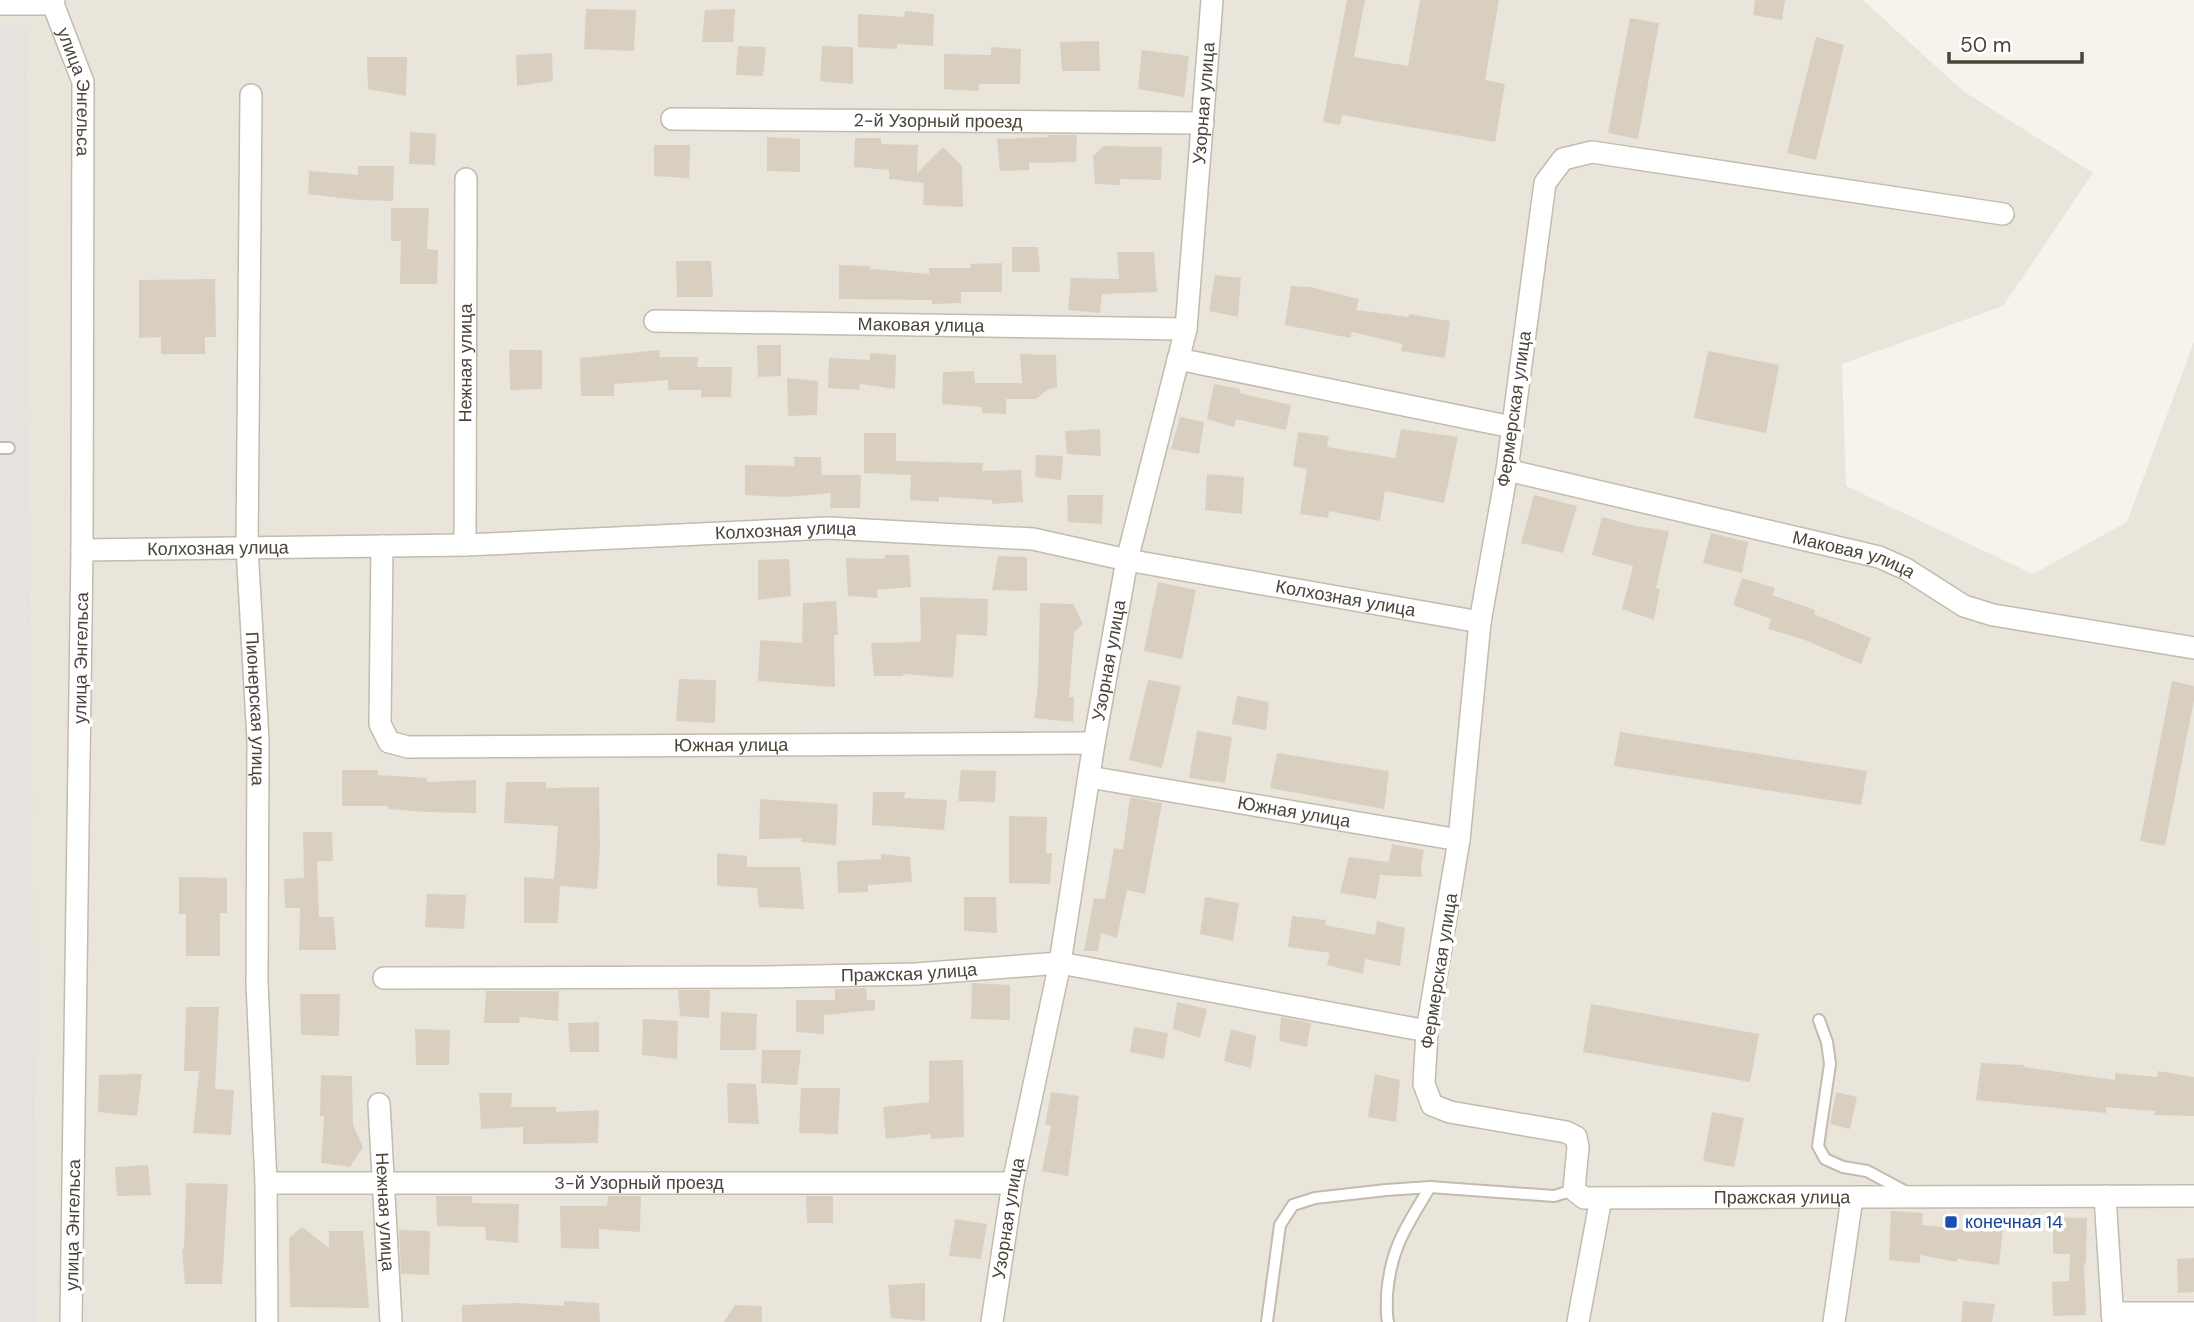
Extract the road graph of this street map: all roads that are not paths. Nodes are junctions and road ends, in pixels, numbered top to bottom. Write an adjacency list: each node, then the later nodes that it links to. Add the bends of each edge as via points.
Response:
1 (1213, 0): 6 (street, Узорная улица)
2 (53, 2): 3 (street); 17 (street, улица Энгельса, via 83,82)
3 (0, 4)
4 (251, 95): 16 (street, Пионерская улица)
5 (672, 119): 6 (street, 2-й Узорный проезд)
6 (1203, 123): 10 (street, Узорная улица)
7 (466, 179): 14 (street, Нежная улица)
8 (2003, 214): 12 (street, Фермерская улица, via 1592,152 1563,159 1545,183)
9 (655, 321): 10 (street, Маковая улица)
10 (1186, 329): 11 (street, Узорная улица)
11 (1178, 359): 12 (street); 18 (street, Узорная улица)
12 (1513, 426): 13 (street, Фермерская улица)
13 (1507, 470): 19 (street, Фермерская улица); 20 (street, Маковая улица, via 1879,557 1964,606 1993,615)
14 (465, 545): 15 (street, Колхозная улица); 18 (street, Колхозная улица, via 829,528 1033,539)
15 (382, 546): 16 (street, Колхозная улица); 21 (street, Южная улица, via 380,724 389,742 408,747)
16 (247, 547): 17 (street, Колхозная улица); 31 (street, Пионерская улица, via 258,740 257,983)
17 (82, 550): 41 (street, улица Энгельса)
18 (1127, 560): 19 (street, Колхозная улица); 21 (street, Узорная улица)
19 (1480, 622): 23 (street, Фермерская улица)
20 (2194, 648)
21 (1094, 743): 22 (street, Узорная улица)
22 (1089, 777): 23 (street, Южная улица); 24 (street, Узорная улица)
23 (1459, 840): 27 (street, Фермерская улица)
24 (1060, 963): 25 (street, Пражская улица, via 916,974); 27 (street, Пражская улица); 30 (street, Узорная улица)
25 (384, 978)
26 (1819, 1020): 38 (lane, via 1830,1064 1818,1146 1825,1160 1867,1171)
27 (1427, 1031): 33 (street, Фермерская улица, via 1424,1084 1432,1105 1576,1137)
28 (379, 1104): 29 (street, Нежная улица)
29 (383, 1183): 30 (street, 3-й Узорный проезд); 31 (street, 3-й Узорный проезд); 43 (street, Нежная улица)
30 (1013, 1183): 44 (street, Узорная улица)
31 (266, 1184): 42 (street, Пионерская улица)
32 (1430, 1187): 33 (lane, via 1541,1196); 45 (lane, via 1327,1197 1293,1205 1280,1225); 46 (lane, via 1402,1233 1390,1267)
33 (1574, 1190): 36 (street, Пражская улица, via 1584,1198)
34 (2105, 1196): 35 (street, Пражская улица); 38 (street, Пражская улица); 40 (street)
35 (2194, 1196)
36 (1601, 1198): 37 (street, Пражская улица); 47 (street)
37 (1852, 1198): 38 (street, Пражская улица); 48 (street)
38 (1916, 1198)
39 (2194, 1313): 40 (street)
40 (2113, 1318)
41 (71, 1322)
42 (267, 1322)
43 (391, 1322)
44 (992, 1322)
45 (1266, 1322)
46 (1388, 1322)
47 (1578, 1322)
48 (1834, 1322)

